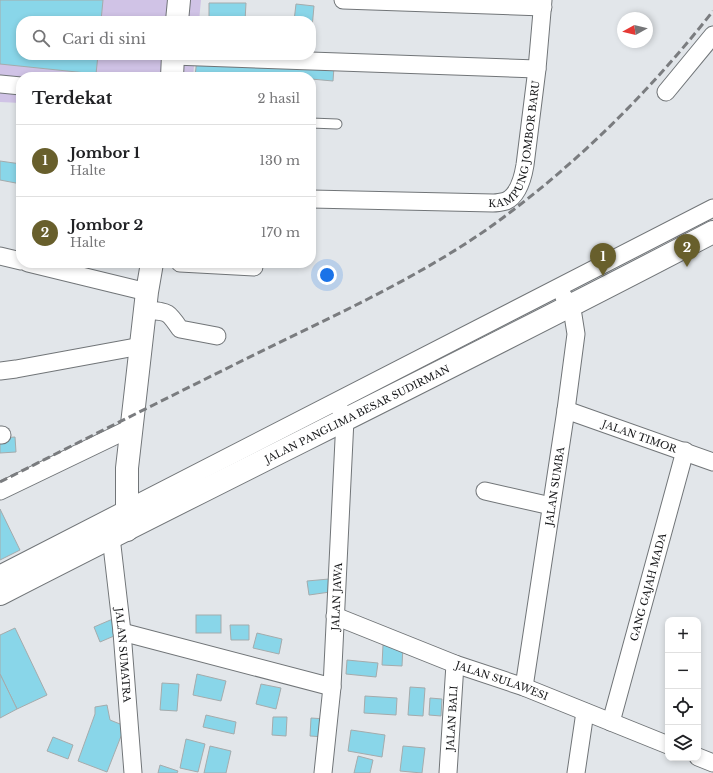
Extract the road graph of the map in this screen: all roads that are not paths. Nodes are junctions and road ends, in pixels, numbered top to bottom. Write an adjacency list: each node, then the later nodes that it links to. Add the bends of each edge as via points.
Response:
1 (179, 0): 4 (main road)
2 (343, 0): 3 (street)
3 (543, 3): 8 (street, KAMPUNG JOMBOR BARU)
4 (177, 16)
5 (713, 35): 12 (street)
6 (173, 60): 9 (main road)
7 (303, 60): 8 (street)
8 (537, 69): 15 (street, KAMPUNG JOMBOR BARU, via 526,165 516,192 507,200 494,204)
9 (172, 72)
10 (0, 84): 11 (street)
11 (16, 86)
12 (666, 92)
13 (316, 123): 14 (lane)
14 (337, 124)
15 (316, 199)
16 (713, 208): 22 (street)
17 (713, 232): 24 (main road, JALAN PANGLIMA BESAR SUDIRMAN)
18 (0, 256): 19 (street)
19 (16, 260)
20 (44, 268): 23 (street)
21 (151, 268): 23 (main road)
22 (560, 287): 24 (street, JALAN SUMBA); 28 (street)
23 (146, 301): 25 (street, via 172,317 180,329); 26 (main road)
24 (570, 308): 28 (main road, JALAN PANGLIMA BESAR SUDIRMAN); 29 (street, JALAN SUMBA, via 576,334)
25 (217, 336)
26 (141, 346): 27 (street); 30 (main road)
27 (0, 370)
28 (341, 410): 36 (street); 37 (main road, JALAN PANGLIMA BESAR SUDIRMAN); 40 (street, JALAN JAWA)
29 (566, 410): 31 (street, JALAN TIMOR); 35 (street, JALAN SUMBA)
30 (131, 428): 33 (street); 36 (main road)
31 (685, 451): 32 (street, JALAN TIMOR); 46 (street, GANG GAJAH MADA)
32 (713, 462)
33 (0, 491)
34 (485, 491): 35 (street)
35 (551, 506): 44 (street, JALAN SUMBA)
36 (127, 508): 37 (main road)
37 (115, 528): 38 (street); 39 (main road, JALAN PANGLIMA BESAR SUDIRMAN); 41 (street, JALAN SUMATRA)
38 (0, 574)
39 (0, 594)
40 (335, 616): 42 (street, JALAN SULAWESI); 43 (street, JALAN JAWA)
41 (122, 632): 43 (street); 50 (street, JALAN SUMATRA)
42 (455, 664): 44 (street, JALAN SULAWESI); 52 (street, JALAN BALI)
43 (332, 687): 51 (street, JALAN JAWA)
44 (524, 687): 45 (street, JALAN SULAWESI)
45 (585, 712): 46 (street, JALAN SULAWESI); 53 (street)
46 (611, 722): 47 (street, JALAN SULAWESI)
47 (665, 743)
48 (701, 758): 49 (street)
49 (713, 763)
50 (133, 773)
51 (322, 773)
52 (448, 773)
53 (576, 773)

